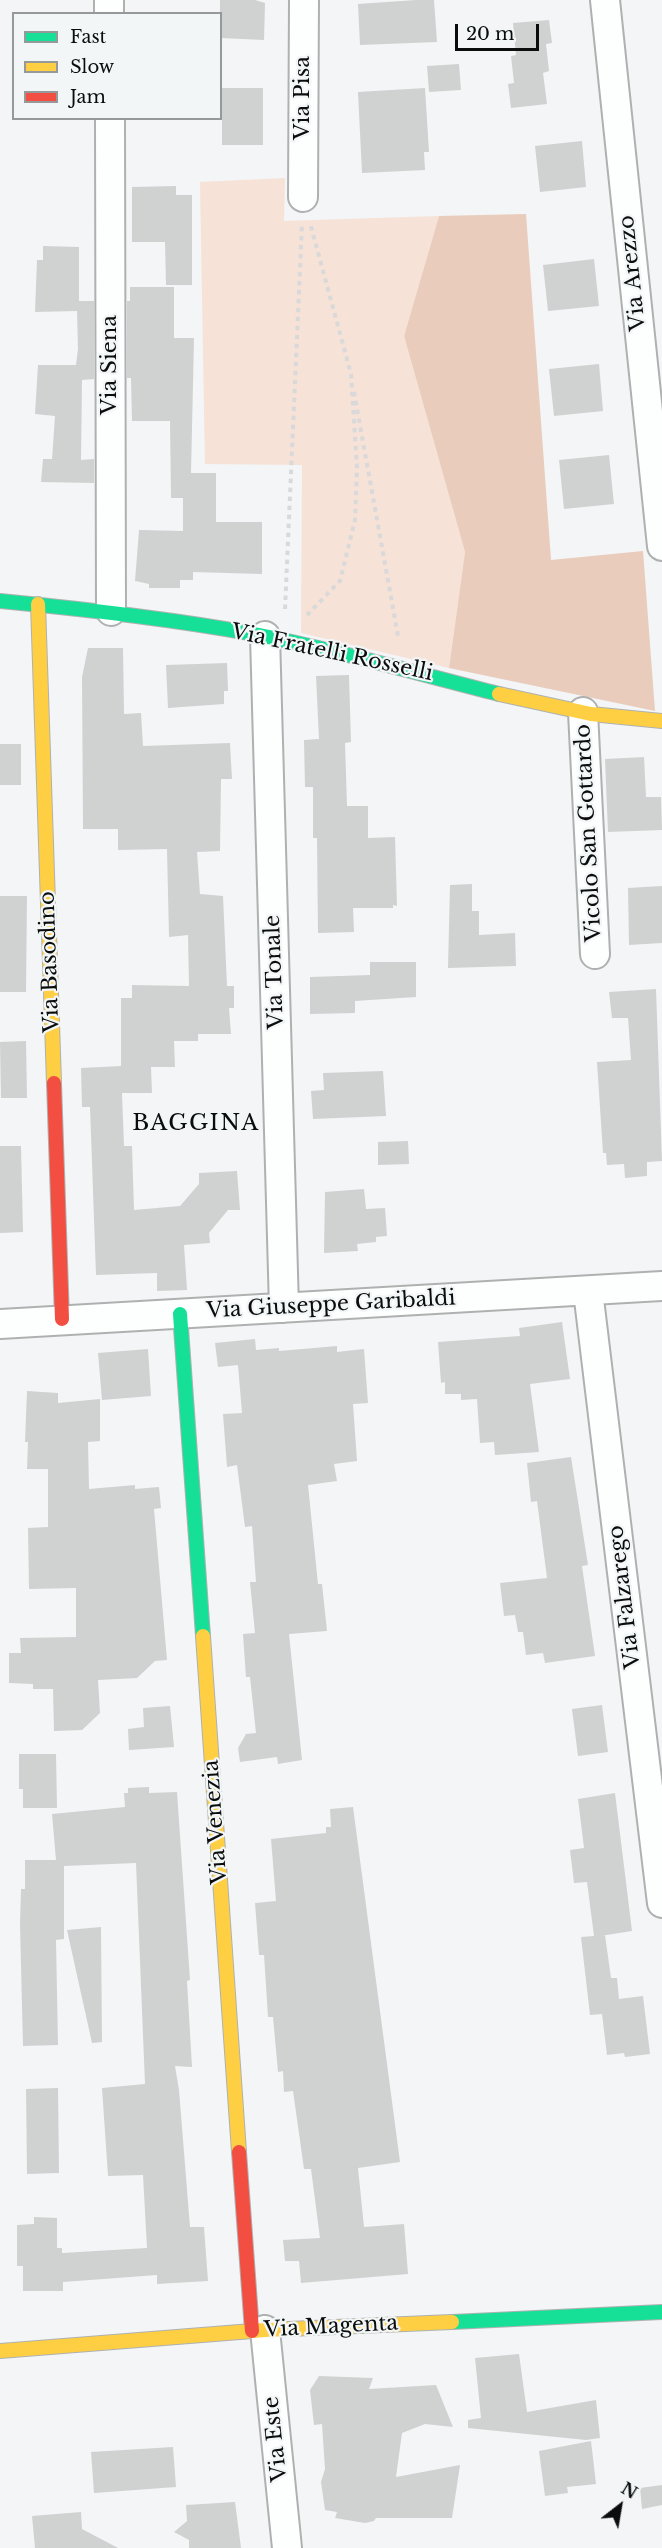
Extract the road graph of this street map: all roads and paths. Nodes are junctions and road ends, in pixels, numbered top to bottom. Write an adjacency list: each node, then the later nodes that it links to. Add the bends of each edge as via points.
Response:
1 (303, 0): 4 (street, Via Pisa)
2 (605, 0): 6 (street, Via Arezzo)
3 (110, 120): 9 (street, Via Siena)
4 (303, 196): 5 (path); 10 (path)
5 (351, 374): 10 (path, via 357,468 349,553 340,581); 11 (path)
6 (662, 546)
7 (0, 601): 8 (street, Via Fratelli Rosselli)
8 (38, 604): 9 (street, Via Fratelli Rosselli); 19 (street, Via Basodino)
9 (111, 610): 10 (street, Via Fratelli Rosselli)
10 (275, 638): 11 (street, Via Fratelli Rosselli); 17 (street, Via Tonale)
11 (403, 667): 12 (street, Via Fratelli Rosselli)
12 (583, 712): 13 (street, Via Fratelli Rosselli); 14 (street, Vicolo San Gottardo)
13 (662, 721)
14 (595, 954)
15 (662, 1286): 16 (street, Via Giuseppe Garibaldi)
16 (588, 1291): 17 (street, Via Giuseppe Garibaldi); 21 (street, Via Falzarego)
17 (284, 1308): 18 (street, Via Giuseppe Garibaldi)
18 (180, 1314): 19 (street, Via Giuseppe Garibaldi); 23 (street, Via Venezia)
19 (62, 1319): 20 (street, Via Giuseppe Garibaldi)
20 (0, 1323)
21 (662, 1902)
22 (662, 2312): 23 (street, Via Magenta)
23 (258, 2331): 24 (street, Via Magenta); 25 (street, Via Este)
24 (0, 2351)
25 (287, 2548)

